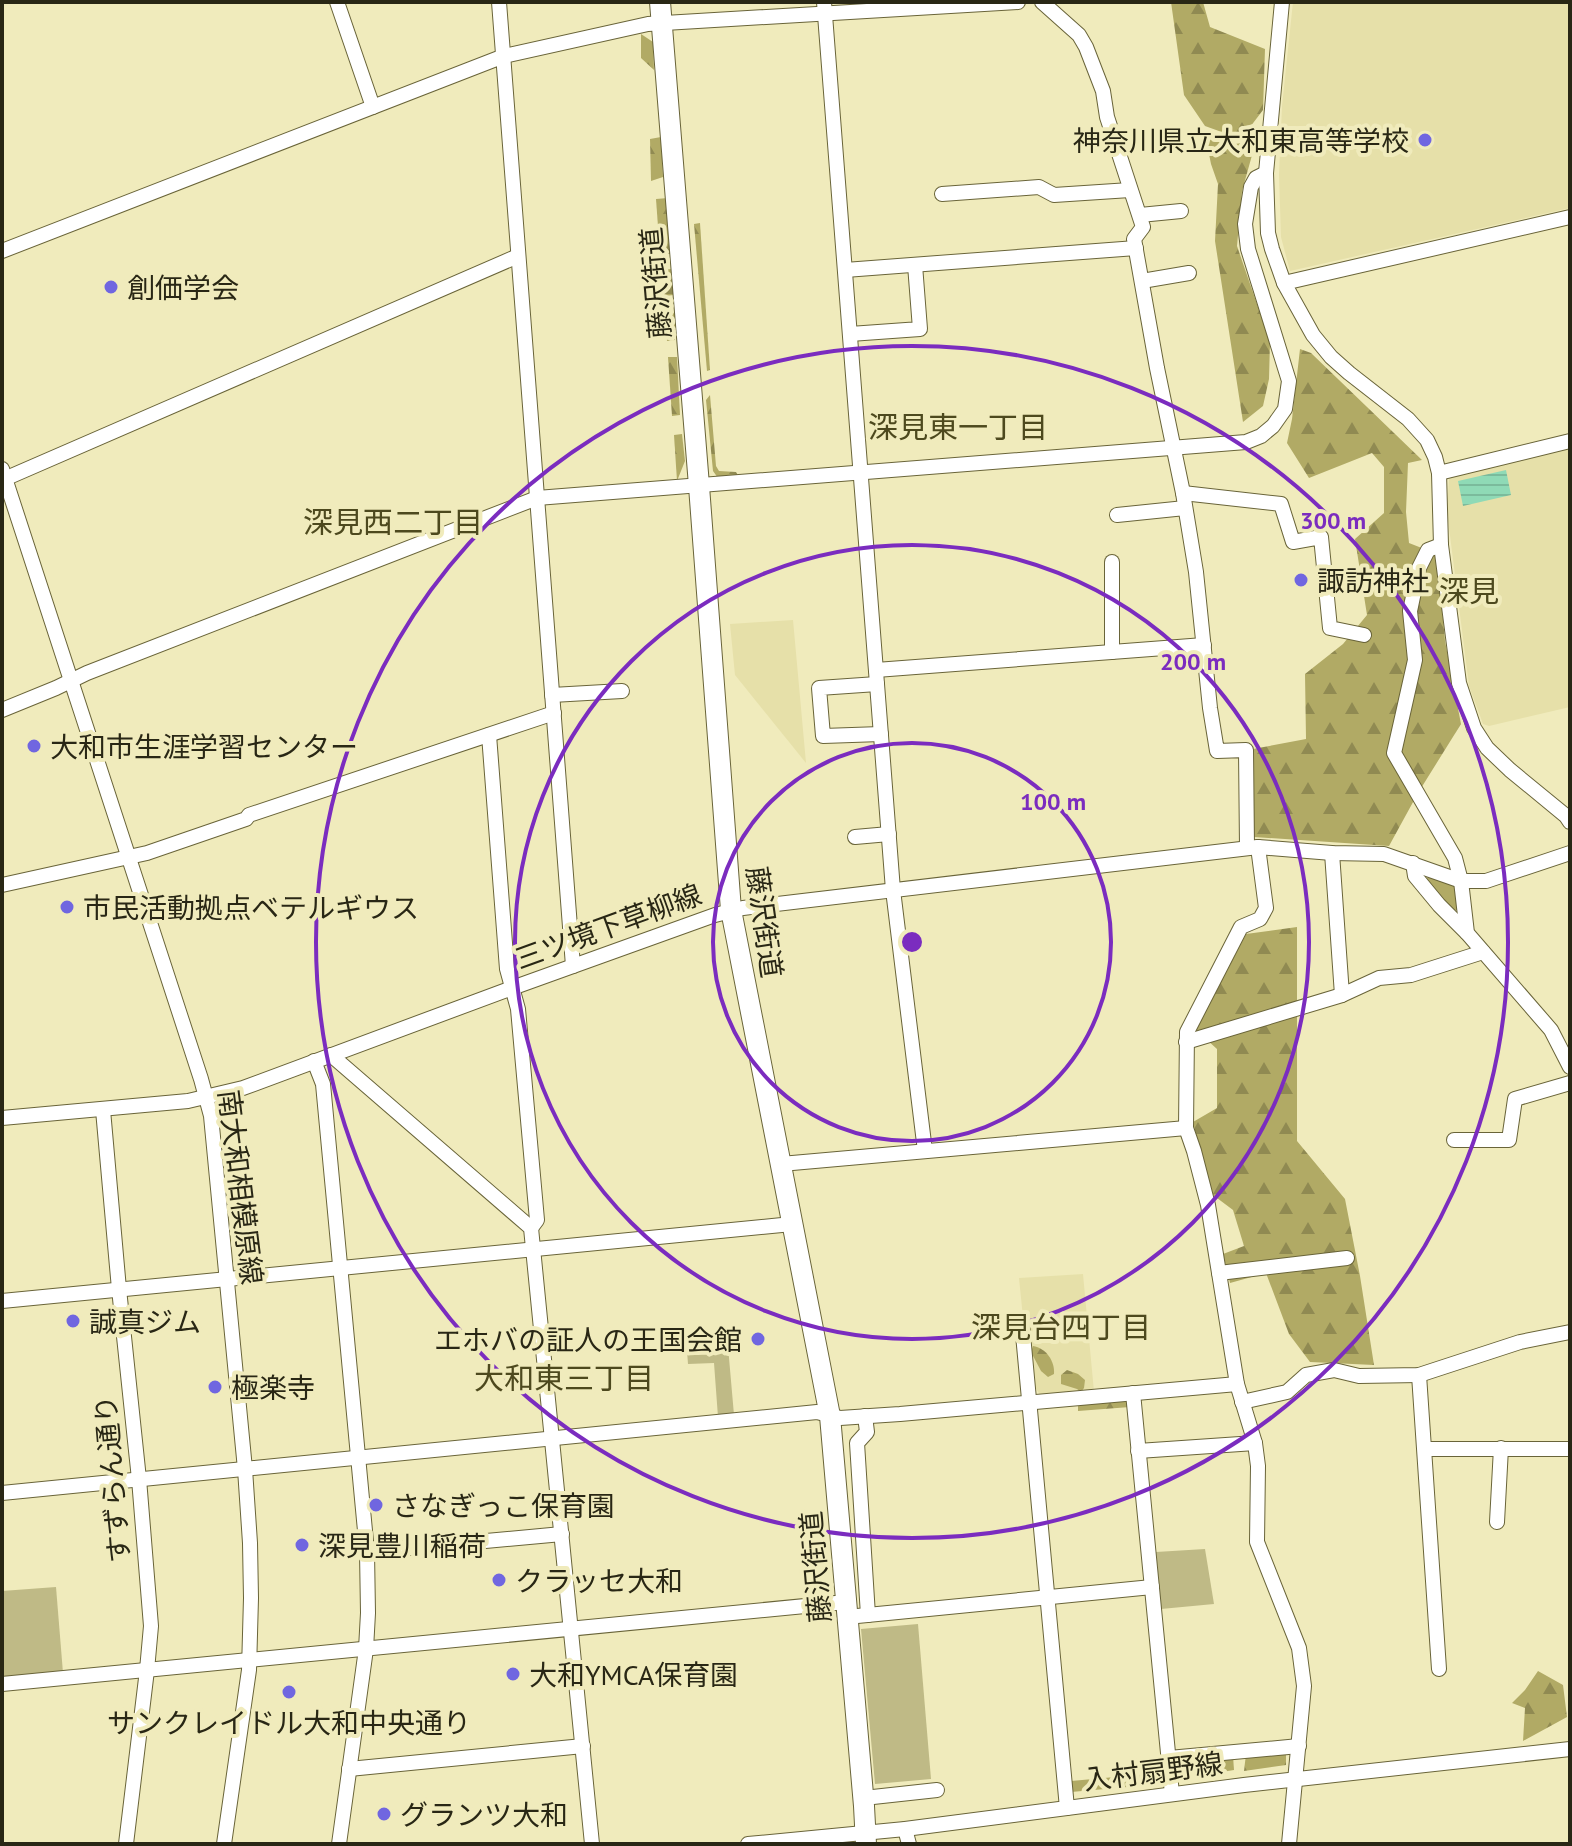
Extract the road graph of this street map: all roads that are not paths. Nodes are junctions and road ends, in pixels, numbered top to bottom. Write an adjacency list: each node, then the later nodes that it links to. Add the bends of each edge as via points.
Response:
1 (337, 2): 10 (street)
2 (499, 2): 9 (street)
3 (660, 2): 8 (highway, 藤沢街道)
4 (1018, 2): 7 (street)
5 (1042, 2): 12 (street, via 1086,47)
6 (1282, 2): 11 (street)
7 (825, 8): 8 (street); 21 (street)
8 (662, 23): 9 (street); 31 (highway, 藤沢街道)
9 (504, 56): 10 (street); 19 (street)
10 (373, 107): 18 (street)
11 (1266, 173): 24 (street, via 1268,233); 27 (street, via 1251,187 1245,224 1289,381 1285,409 1273,426 1246,442)
12 (1130, 190): 13 (street, via 1054,195 1039,187); 15 (street)
13 (942, 194)
14 (1181, 211): 15 (street)
15 (1140, 215): 17 (street, via 1143,227 1134,239)
16 (1570, 217): 24 (street)
17 (1136, 248): 20 (street); 23 (street)
18 (2, 251)
19 (518, 256): 30 (street); 32 (street)
20 (915, 265): 21 (street); 25 (street, via 920,329)
21 (845, 270): 25 (street)
22 (1189, 273): 23 (street)
23 (1142, 281): 27 (street)
24 (1284, 283): 29 (street, via 1331,357 1418,428)
25 (850, 334): 28 (street)
26 (1570, 441): 29 (street)
27 (1173, 448): 28 (street); 33 (street)
28 (861, 472): 31 (street); 40 (street)
29 (1439, 473): 35 (street)
30 (3, 476): 41 (street, 南大和相模原線)
31 (699, 485): 32 (street); 59 (highway, 藤沢街道)
32 (537, 498): 41 (street); 43 (street)
33 (1184, 501): 34 (street); 37 (street, via 1281,504 1293,542 1321,537 1330,628); 38 (street)
34 (1117, 515)
35 (1441, 545): 48 (street, via 1459,683 1477,736); 56 (street, via 1428,550 1419,568 1410,611 1415,660 1394,753 1455,858)
36 (1112, 562): 39 (street)
37 (1364, 635)
38 (1204, 645): 39 (street); 51 (street, via 1217,751 1246,750)
39 (1112, 652): 40 (street)
40 (876, 677): 46 (street); 46 (street, via 819,688 823,736)
41 (71, 681): 44 (street); 54 (street, 南大和相模原線)
42 (622, 691): 43 (street)
43 (552, 695): 45 (street)
44 (2, 710)
45 (554, 713): 47 (street); 62 (street)
46 (881, 734): 49 (street)
47 (489, 735): 54 (street); 63 (street)
48 (1570, 822)
49 (889, 834): 50 (street); 58 (street)
50 (855, 837)
51 (1252, 847): 52 (street, 三ツ境下草柳線); 58 (street, 三ツ境下草柳線); 65 (street, via 1266,908 1260,919 1241,927)
52 (1332, 853): 55 (street, 三ツ境下草柳線, via 1384,854); 64 (street)
53 (1570, 853): 56 (street, via 1486,881)
54 (129, 857): 57 (street); 70 (street, 南大和相模原線)
55 (1413, 863): 56 (street, 三ツ境下草柳線); 60 (street, via 1415,876)
56 (1461, 881): 60 (street)
57 (2, 885)
58 (893, 890): 59 (street, 三ツ境下草柳線); 75 (street)
59 (731, 910): 62 (street, 三ツ境下草柳線); 76 (highway, 藤沢街道)
60 (1467, 933): 61 (street)
61 (1483, 952): 64 (street, via 1411,975 1379,978); 68 (street, via 1551,1030)
62 (573, 966): 63 (street, 三ツ境下草柳線)
63 (512, 988): 66 (street, 三ツ境下草柳線); 78 (street, via 537,1220)
64 (1342, 995): 65 (street)
65 (1186, 1042): 73 (street)
66 (331, 1055): 67 (street, 三ツ境下草柳線); 78 (street)
67 (314, 1061): 70 (street, 三ツ境下草柳線); 81 (street, via 323,1084)
68 (1570, 1067)
69 (1570, 1083): 74 (street, via 1515,1099 1509,1140)
70 (207, 1098): 71 (street, 三ツ境下草柳線); 83 (street, 南大和相模原線)
71 (103, 1110): 72 (street, 三ツ境下草柳線); 84 (street, すずらん通り)
72 (2, 1118)
73 (1186, 1128): 75 (street); 82 (street, via 1208,1205)
74 (1454, 1140)
75 (925, 1151): 76 (street)
76 (781, 1164): 77 (highway, 藤沢街道)
77 (792, 1224): 79 (street); 93 (highway, 藤沢街道)
78 (531, 1228): 79 (street)
79 (533, 1249): 81 (street); 95 (street)
80 (1347, 1258): 82 (street)
81 (340, 1268): 83 (street); 101 (street)
82 (1219, 1273): 89 (street)
83 (227, 1279): 84 (street); 102 (street, 南大和相模原線)
84 (119, 1289): 85 (street); 103 (street, すずらん通り)
85 (2, 1301)
86 (1022, 1324): 92 (street)
87 (1570, 1332): 88 (street, via 1520,1342)
88 (1419, 1375): 91 (street, via 1320,1372 1306,1375 1287,1392); 98 (street)
89 (1237, 1384): 90 (street); 91 (street)
90 (1133, 1393): 92 (street); 100 (street)
91 (1242, 1402): 96 (street)
92 (1029, 1403): 94 (street); 109 (street)
93 (830, 1416): 94 (street); 95 (street, via 817,1412); 110 (highway, 藤沢街道)
94 (865, 1416): 111 (street, via 867,1432 857,1443)
95 (552, 1438): 101 (street); 106 (street)
96 (1255, 1443): 100 (street); 119 (street, via 1257,1542 1299,1648 1304,1686)
97 (1501, 1448): 98 (street); 99 (street); 105 (street)
98 (1425, 1449): 115 (street)
99 (1570, 1449)
100 (1138, 1451): 108 (street)
101 (359, 1458): 102 (street); 107 (street)
102 (245, 1469): 103 (street); 114 (street, 南大和相模原線)
103 (139, 1479): 104 (street); 116 (street, すずらん通り, via 151,1626)
104 (2, 1493)
105 (1497, 1522)
106 (562, 1534): 107 (street); 112 (street)
107 (367, 1552): 113 (street)
108 (1152, 1587): 109 (street); 121 (street)
109 (1047, 1598): 111 (street); 127 (street)
110 (846, 1610): 111 (street); 112 (street); 129 (highway, 藤沢街道)
111 (868, 1615)
112 (571, 1629): 113 (street); 118 (street)
113 (366, 1649): 114 (street); 122 (street)
114 (249, 1660): 116 (street); 131 (street, 南大和相模原線)
115 (1439, 1669)
116 (147, 1670): 117 (street); 130 (street, すずらん通り)
117 (2, 1684)
118 (583, 1746): 122 (street); 133 (street)
119 (1299, 1746): 121 (street); 123 (street)
120 (1568, 1749): 123 (street, 入村扇野線)
121 (1169, 1758): 125 (street)
122 (349, 1769): 132 (street)
123 (1294, 1780): 125 (street, 入村扇野線); 136 (street)
124 (937, 1790): 126 (street)
125 (1172, 1794): 127 (street, 入村扇野線)
126 (873, 1797)
127 (1067, 1808): 128 (street, 入村扇野線)
128 (905, 1829): 129 (street, 入村扇野線); 135 (street)
129 (866, 1838): 134 (street, 入村扇野線)
130 (126, 1844)
131 (224, 1844)
132 (339, 1844)
133 (592, 1844)
134 (748, 1844)
135 (909, 1844)
136 (1289, 1844)

